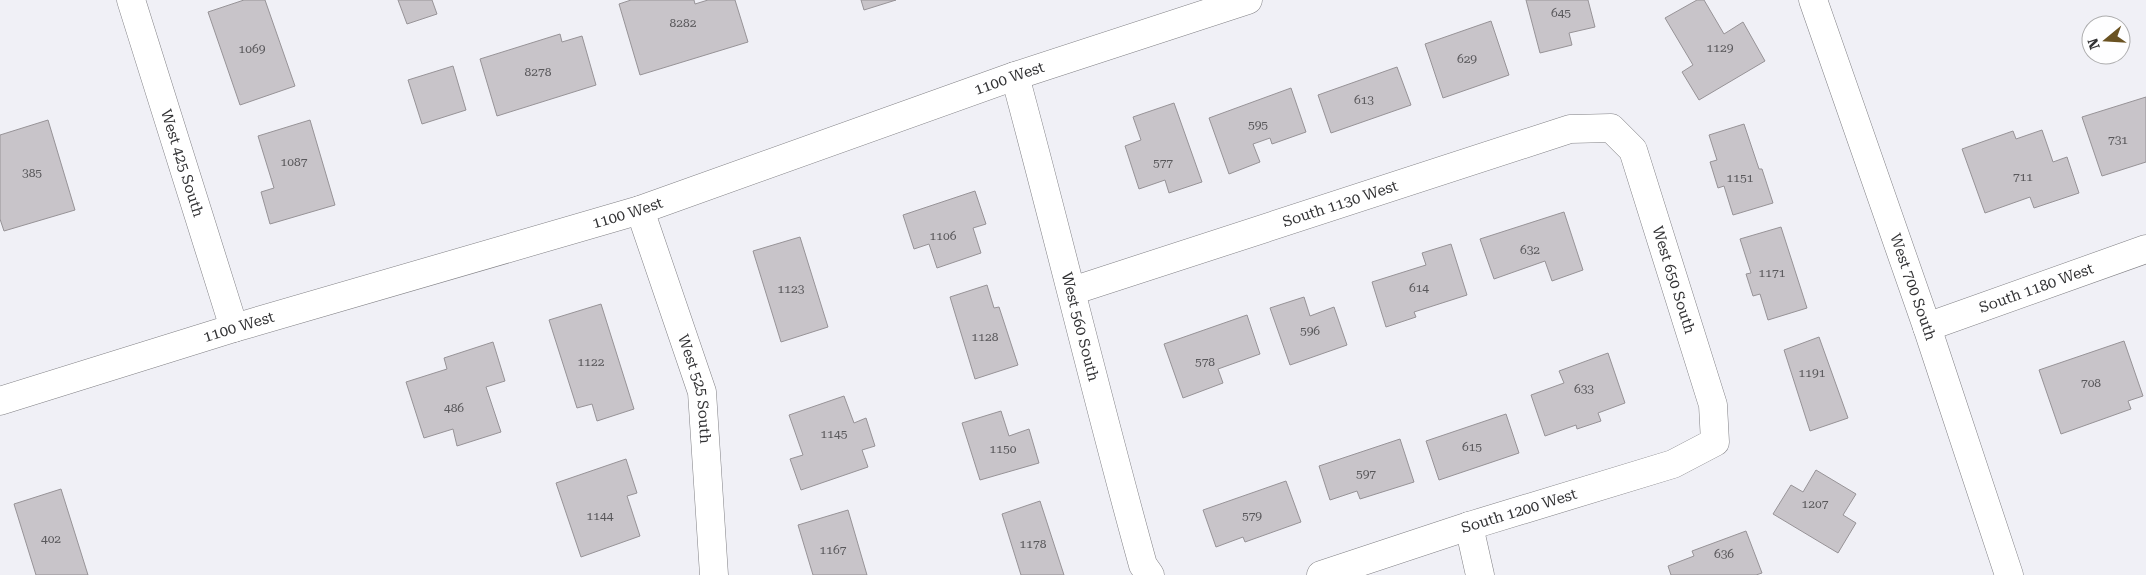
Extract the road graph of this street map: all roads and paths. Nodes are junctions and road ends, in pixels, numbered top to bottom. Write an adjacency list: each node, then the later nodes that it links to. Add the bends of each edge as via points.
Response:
1 (130, 0): 10 (street, West 425 South)
2 (1248, 0): 4 (street, 1100 West)
3 (1813, 0): 9 (street, West 700 South)
4 (1015, 76): 6 (street, 1100 West); 8 (street, West 560 South)
5 (1610, 128): 8 (street, South 1130 West, via 1570,129); 12 (street, West 650 South, via 1633,150 1713,405)
6 (640, 210): 10 (street, 1100 West); 14 (street, West 525 South, via 702,392)
7 (2146, 249): 9 (street, South 1180 West)
8 (1072, 291): 15 (street, West 560 South, via 1114,460 1144,566)
9 (1927, 327): 18 (street, West 700 South)
10 (234, 328): 11 (street, 1100 West)
11 (0, 401)
12 (1714, 442): 13 (street, South 1200 West, via 1673,464)
13 (1469, 526): 16 (street, South 1200 West); 17 (street)
14 (714, 575)
15 (1150, 575)
16 (1321, 575)
17 (1480, 575)
18 (2008, 575)

